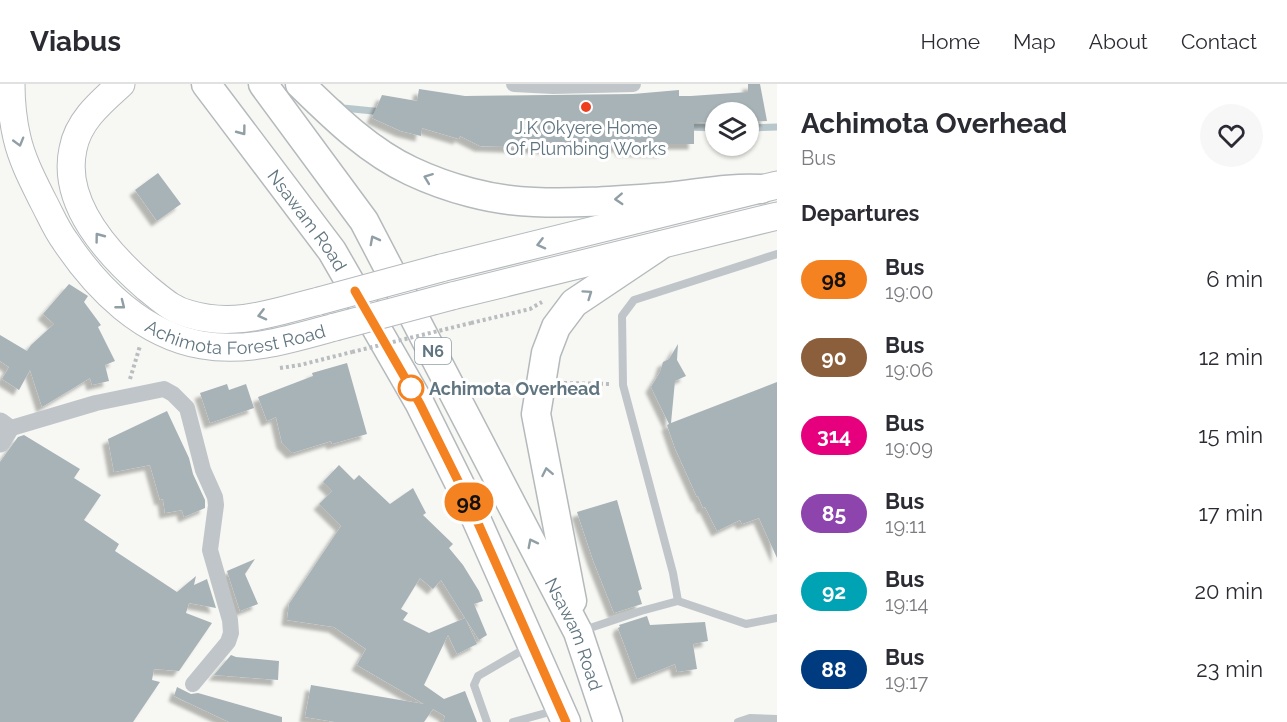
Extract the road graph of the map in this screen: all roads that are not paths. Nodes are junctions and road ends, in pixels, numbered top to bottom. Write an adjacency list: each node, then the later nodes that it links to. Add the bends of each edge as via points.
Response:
1 (11, 84): 10 (main road, Achimota Forest Road, one-way to 10, bridge, via 17,138 29,174 64,240 111,297 169,337 242,348 275,343)
2 (121, 84): 8 (main road, Achimota Forest Road, one-way to 2, bridge, via 243,320 220,321 172,309 106,247 79,203 70,167 73,148 95,108)
3 (206, 84): 16 (highway, Nsawam Road / N6, one-way to 16, via 332,251 430,423)
4 (262, 84): 15 (highway, Nsawam Road / N6, one-way to 4, via 364,221)
5 (300, 84): 8 (highway, one-way to 5, via 666,197 533,202 484,195 410,171 344,126)
6 (514, 84): 7 (street)
7 (633, 84)
8 (769, 187)
9 (777, 216): 10 (main road, Achimota Forest Road)
10 (659, 246): 15 (highway, one-way to 10, via 536,414 546,353 556,327 574,303)
11 (777, 254): 13 (lane, via 634,300 622,316 623,385)
12 (3, 431): 17 (street, via 164,389 187,408 203,470 215,497 210,550 231,633)
13 (678, 601): 14 (lane, via 746,624); 15 (lane)
14 (777, 618)
15 (578, 632): 22 (highway, Nsawam Road / N6)
16 (532, 645): 18 (highway, Nsawam Road / N6); 20 (lane, via 478,676 474,685)
17 (193, 684)
18 (563, 715): 21 (lane)
19 (777, 718): 23 (lane)
20 (487, 722)
21 (513, 722)
22 (608, 722)
23 (738, 722)

